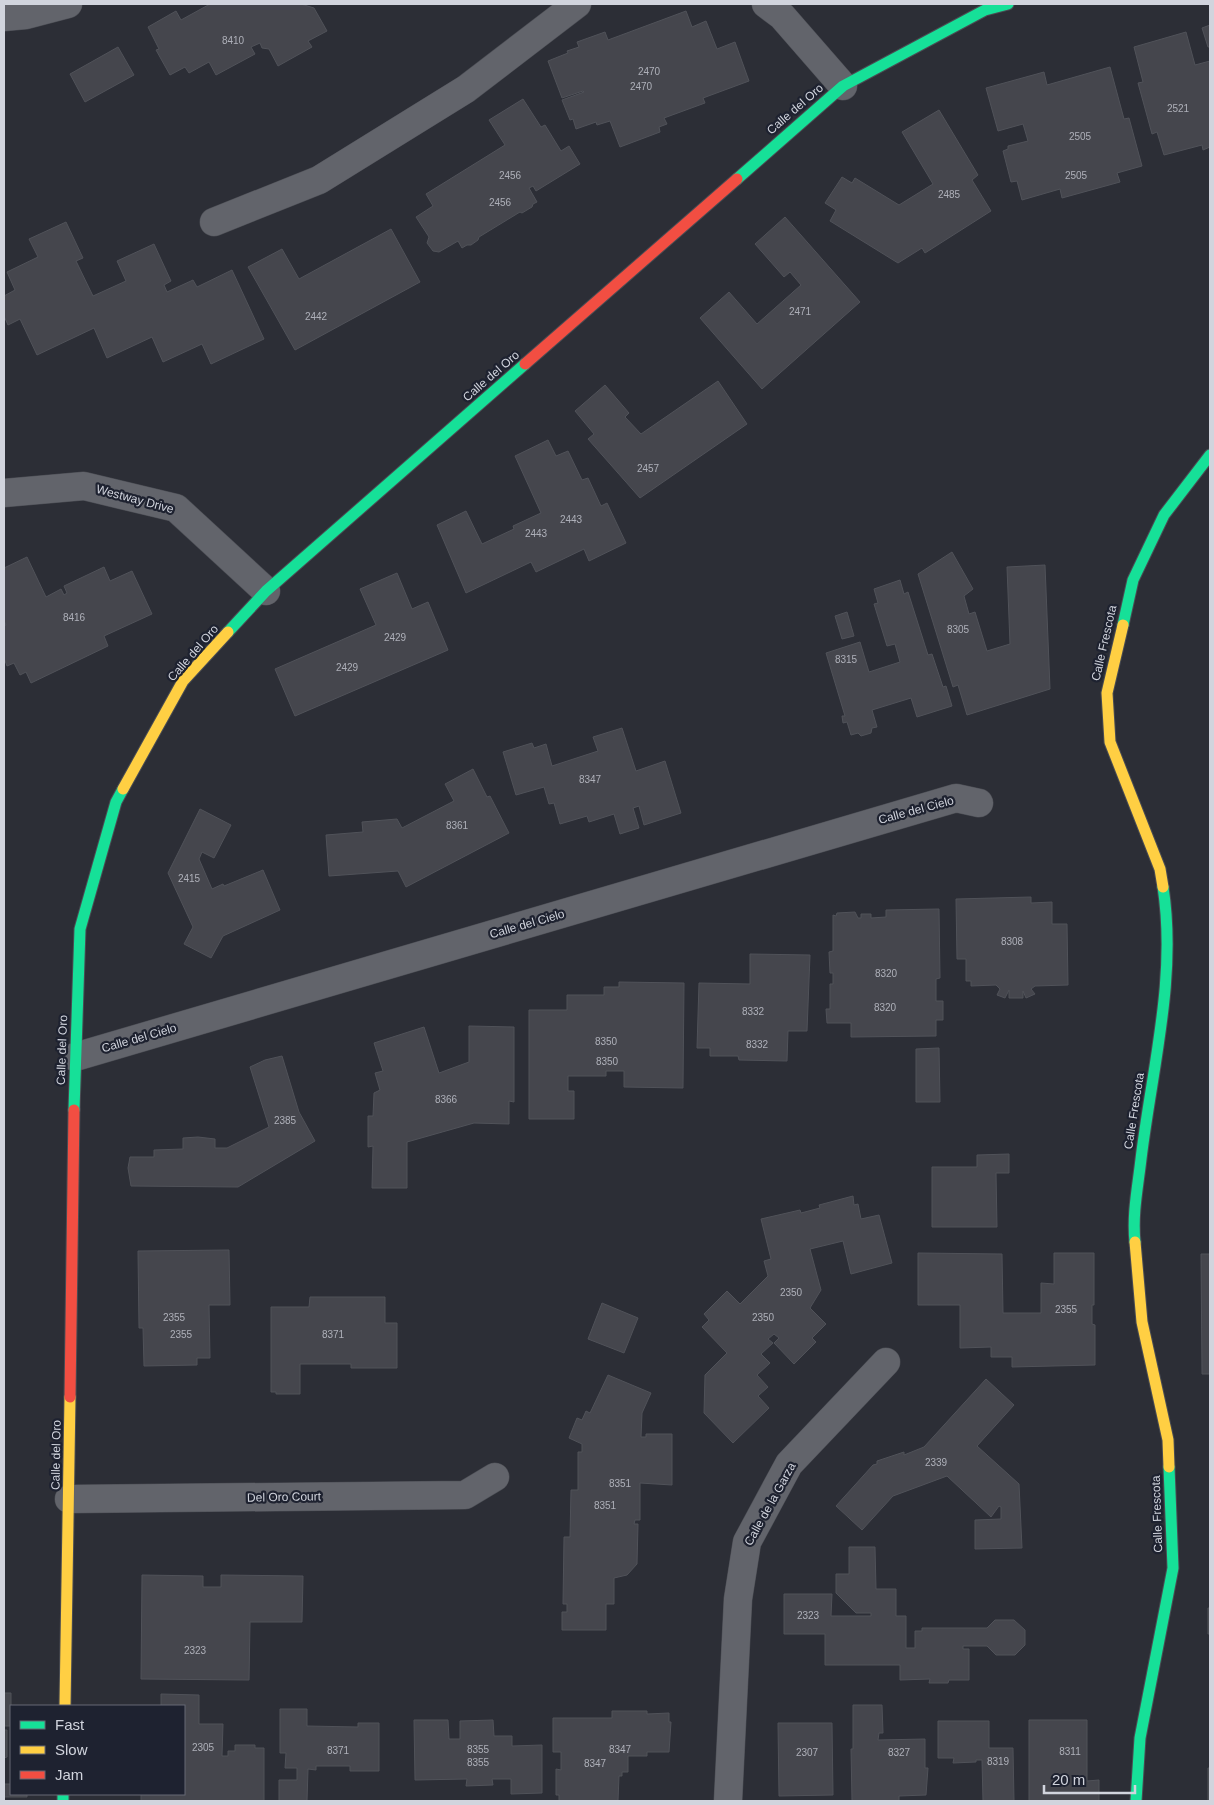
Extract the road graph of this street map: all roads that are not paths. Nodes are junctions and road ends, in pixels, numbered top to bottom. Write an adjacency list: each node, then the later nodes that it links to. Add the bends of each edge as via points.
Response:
1 (68, 4): 5 (street)
2 (577, 4): 7 (street, via 466,89 319,180)
3 (766, 4): 6 (street, via 782,16)
4 (1008, 4): 6 (street, Calle del Oro, via 985,10)
5 (4, 17)
6 (843, 86): 10 (street, Calle del Oro)
7 (214, 222)
8 (1210, 454): 18 (street, Calle Frescota, via 1164,515 1133,580 1107,693 1110,742 1160,869 1167,913 1162,1030 1146,1120 1133,1224 1142,1322 1168,1440 1173,1568 1140,1738)
9 (4, 493): 10 (street, Westway Drive, via 84,486 176,508)
10 (266, 591): 12 (street, Calle del Oro, via 183,681 116,802 80,929)
11 (979, 803): 12 (street, Calle del Cielo, via 956,798)
12 (75, 1057): 15 (street, Calle del Oro)
13 (886, 1362): 17 (street, Calle de la Garza, via 789,1464 746,1542 738,1598)
14 (495, 1477): 15 (street, Del Oro Court, via 465,1495)
15 (69, 1499): 16 (street, Calle del Oro)
16 (65, 1705)
17 (728, 1801)
18 (1136, 1801)

